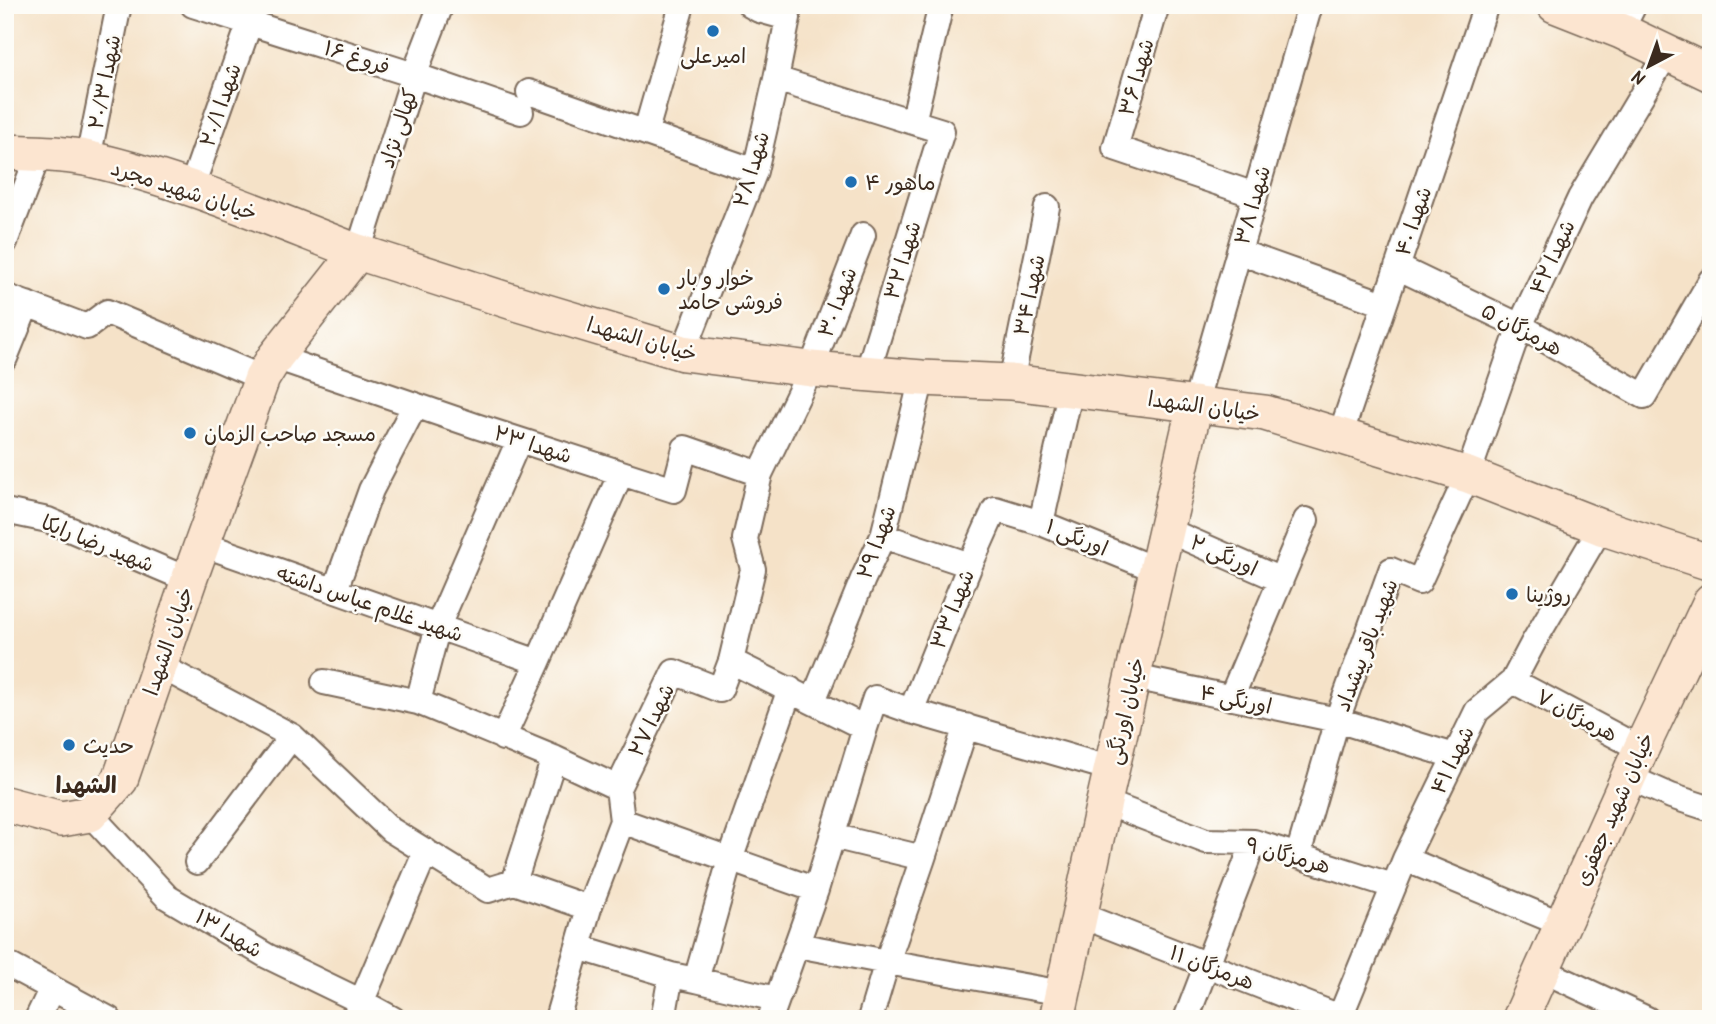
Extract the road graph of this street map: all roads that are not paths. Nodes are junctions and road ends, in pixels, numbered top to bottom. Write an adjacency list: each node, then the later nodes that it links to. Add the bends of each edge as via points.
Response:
1 (119, 5): 22 (street, شهدا ۲۰/۳)
2 (193, 5): 11 (street, فروغ ۱۶)
3 (441, 5): 16 (street, کهالی نژاد)
4 (682, 5): 19 (street)
5 (750, 5): 17 (street, شهدا ۲۸, via 788,18)
6 (941, 5): 18 (street)
7 (1157, 5): 25 (street, شهدا ۳۶, via 1115,148)
8 (1310, 5): 25 (street, شهدا ۳۸)
9 (1486, 5): 31 (street, شهدا ۴۰)
10 (1555, 5): 12 (street)
11 (219, 9): 13 (street, فروغ ۱۶)
12 (1628, 18): 14 (street)
13 (250, 22): 16 (street, فروغ ۱۶); 24 (street, شهدا ۲۰/۱)
14 (1667, 53): 15 (street); 35 (street, شهدا ۴۲, via 1580,198)
15 (1711, 74)
16 (414, 75): 19 (street, فروغ ۱۶); 29 (street, کهالی نژاد)
17 (776, 79): 18 (street); 23 (street, شهدا ۲۸)
18 (913, 122): 40 (street, شهدا ۳۲, via 942,131)
19 (646, 131): 23 (street, فروغ ۱۶)
20 (5, 152): 21 (street, خیابان شهید مجرد)
21 (39, 153): 22 (street, خیابان شهید مجرد); 28 (street)
22 (88, 159): 24 (street, خیابان شهید مجرد)
23 (755, 171): 36 (street, شهدا ۲۸)
24 (191, 189): 29 (street, خیابان شهید مجرد)
25 (1255, 195): 30 (street, شهدا ۳۸)
26 (1047, 207): 42 (street, شهدا ۳۴)
27 (863, 236): 39 (street, شهدا ۳۰)
28 (5, 242)
29 (358, 252): 36 (street, خیابان الشهدا); 38 (street, خیابان الشهدا)
30 (1239, 252): 34 (street); 44 (street, شهدا ۳۸)
31 (1397, 267): 34 (street, شهدا ۴۰); 35 (street, هرمزگان ۵)
32 (1711, 280): 35 (street, هرمزگان ۵, via 1644,396)
33 (16, 300): 37 (street); 38 (street, شهدا ۲۳, via 87,327 107,312)
34 (1384, 304): 46 (street, شهدا ۴۰)
35 (1520, 326): 50 (street, شهدا ۴۲)
36 (683, 353): 39 (street, خیابان الشهدا)
37 (5, 358)
38 (269, 367): 45 (street, شهدا ۲۳); 58 (street, خیابان الشهدا)
39 (811, 369): 40 (street, خیابان الشهدا); 49 (street, شهدا ۲۷)
40 (867, 374): 41 (street, خیابان الشهدا)
41 (922, 378): 42 (street, خیابان الشهدا); 57 (street, شهدا ۲۹)
42 (1011, 382): 43 (street, خیابان الشهدا)
43 (1071, 389): 44 (street, خیابان الشهدا); 54 (street)
44 (1195, 404): 46 (street, خیابان الشهدا, via 1265,413); 56 (street, خیابان اورنگی)
45 (415, 405): 47 (street, شهدا ۲۳); 64 (street, via 371,491)
46 (1340, 436): 50 (street, خیابان الشهدا)
47 (519, 440): 48 (street, شهدا ۲۳); 66 (street)
48 (621, 473): 49 (street, شهدا ۲۳, via 674,490 685,448); 68 (street)
49 (760, 474): 67 (street, شهدا ۲۷, via 745,539 753,569)
50 (1468, 475): 55 (street, خیابان الشهدا); 78 (street, شهید باقر پیشداد, via 1419,582 1391,570)
51 (995, 509): 54 (street, اورنگی ۱); 60 (street, شهدا ۳۳)
52 (5, 511): 62 (street, شهید رضا رایکا, via 48,520)
53 (1306, 520): 63 (street)
54 (1041, 523): 61 (street, اورنگی ۱)
55 (1601, 527): 59 (street, خیابان الشهدا); 71 (street, شهدا ۴۱)
56 (1167, 530): 61 (street, خیابان اورنگی); 63 (street, اورنگی ۲)
57 (883, 536): 60 (street); 75 (street, شهدا ۲۹)
58 (202, 544): 62 (street, خیابان الشهدا); 64 (street, شهید غلام عباس داشته)
59 (1711, 563)
60 (970, 565): 77 (street, شهدا ۳۳)
61 (1157, 570): 70 (street, خیابان اورنگی)
62 (189, 580): 69 (street, خیابان الشهدا)
63 (1281, 580): 74 (street)
64 (335, 590): 66 (street, شهید غلام عباس داشته)
65 (1711, 601): 85 (street, خیابان شهید جعفری)
66 (438, 626): 68 (street, شهید غلام عباس داشته); 76 (street)
67 (730, 660): 73 (street); 87 (street, شهدا ۲۷, via 720,690 674,672)
68 (538, 662): 82 (street)
69 (160, 666): 81 (street); 91 (street, خیابان الشهدا, via 120,780)
70 (1134, 677): 74 (street, اورنگی ۴); 86 (street, خیابان اورنگی)
71 (1513, 681): 83 (street, شهدا ۴۱, via 1476,711); 85 (street, هرمزگان ۷)
72 (324, 682): 76 (street)
73 (790, 689): 75 (street); 99 (street)
74 (1231, 698): 78 (street, اورنگی ۴)
75 (813, 701): 80 (street)
76 (418, 702): 82 (street)
77 (911, 710): 79 (street); 80 (street, via 875,698)
78 (1338, 720): 83 (street, اورنگی ۴); 96 (street, شهید باقر پیشداد)
79 (966, 726): 86 (street); 97 (street)
80 (865, 728): 93 (street)
81 (292, 736): 95 (street, via 391,830); 100 (street)
82 (503, 738): 84 (street)
83 (1454, 756): 98 (street, شهدا ۴۱)
84 (554, 758): 87 (street); 101 (street)
85 (1635, 763): 90 (street, هرمزگان ۷, via 1671,796); 106 (street, خیابان شهید جعفری)
86 (1112, 769): 88 (street, خیابان اورنگی)
87 (618, 788): 92 (street)
88 (1104, 802): 94 (street, هرمزگان ۹, via 1206,841); 105 (street, خیابان اورنگی)
89 (5, 804): 91 (street, via 61,819)
90 (1711, 809)
91 (90, 814): 118 (street, شهدا ۱۳, via 167,897)
92 (622, 821): 99 (street); 104 (street)
93 (832, 836): 97 (street); 103 (street)
94 (1254, 842): 96 (street, هرمزگان ۹); 111 (street)
95 (426, 851): 101 (street, via 488,890); 118 (street)
96 (1298, 855): 102 (street, هرمزگان ۹)
97 (923, 858): 109 (street)
98 (1405, 859): 102 (street, شهدا ۴۱); 106 (street)
99 (730, 860): 103 (street); 114 (street)
100 (197, 862)
101 (514, 881): 104 (street)
102 (1393, 886): 120 (street, شهدا ۴۱)
103 (816, 890): 107 (street)
104 (589, 908): 108 (street)
105 (1080, 915): 111 (street, هرمزگان ۱۱); 116 (street, خیابان اورنگی)
106 (1562, 924): 112 (street, خیابان شهید جعفری)
107 (797, 945): 109 (street); 117 (street)
108 (578, 947): 113 (street); 124 (street)
109 (887, 962): 116 (street); 126 (street)
110 (5, 963): 115 (street)
111 (1206, 965): 119 (street, هرمزگان ۱۱); 127 (street)
112 (1542, 970): 128 (street, خیابان شهید جعفری); 129 (street)
113 (671, 975): 114 (street); 125 (street)
114 (696, 980): 117 (street)
115 (52, 988): 121 (street); 122 (street)
116 (1060, 1006)
117 (773, 1009)
118 (358, 1010): 123 (street, شهدا ۱۳)
119 (1301, 1011): 120 (street, هرمزگان ۱۱)
120 (1342, 1018)
121 (37, 1019)
122 (109, 1019)
123 (393, 1019)
124 (557, 1019)
125 (663, 1019)
126 (870, 1019)
127 (1186, 1019)
128 (1520, 1019)
129 (1647, 1019)

